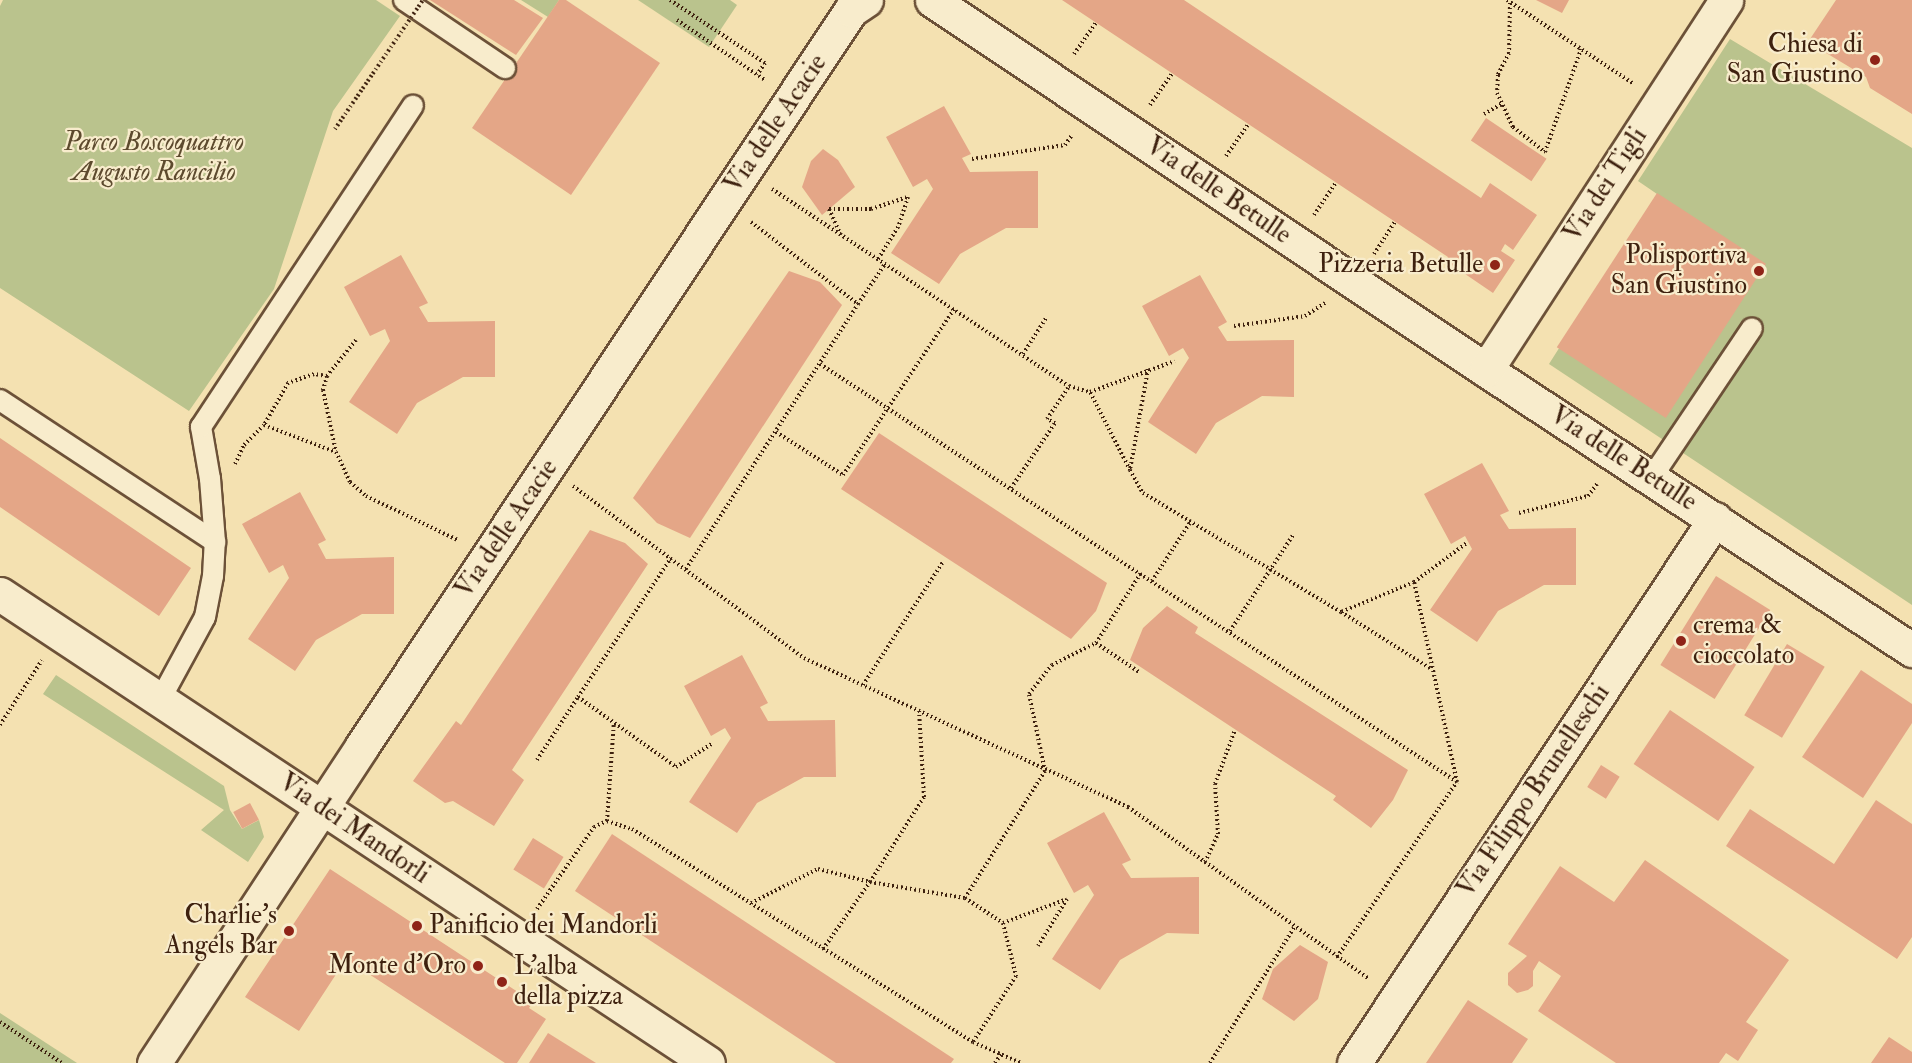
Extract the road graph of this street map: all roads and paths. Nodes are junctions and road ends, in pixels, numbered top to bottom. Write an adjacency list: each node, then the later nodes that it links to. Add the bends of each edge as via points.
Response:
1 (404, 0): 12 (lane)
2 (423, 0): 23 (path, bridge)
3 (670, 0): 14 (path, via 765,63)
4 (866, 0): 16 (street, Via delle Acacie, via 852,10)
5 (932, 0): 20 (street, Via delle Betulle)
6 (1726, 0): 17 (street, Via dei Tigli)
7 (1509, 1): 11 (path); 18 (path, via 1509,53 1498,75)
8 (677, 20): 14 (path)
9 (1096, 23): 10 (path)
10 (1081, 44)
11 (1581, 49): 17 (path); 18 (path, via 1545,152 1513,127)
12 (505, 68)
13 (1172, 73): 15 (path)
14 (757, 75): 16 (path)
15 (1157, 95)
16 (793, 99): 26 (street, Via delle Acacie)
17 (1660, 101): 46 (street, Via dei Tigli)
18 (1501, 104): 21 (path)
19 (413, 106): 59 (lane, via 201,427)
20 (1091, 106): 25 (path, via 1065,145); 35 (street, Via delle Betulle)
21 (1484, 114)
22 (1248, 124): 24 (path)
23 (335, 129)
24 (1233, 145)
25 (972, 159)
26 (745, 171): 28 (street, Via delle Acacie); 31 (path)
27 (1336, 183): 29 (path)
28 (724, 201): 36 (path); 56 (street, Via delle Acacie)
29 (1321, 205)
30 (1395, 222): 32 (path)
31 (842, 236): 33 (path); 33 (path, via 829,209 871,209 908,197 898,227)
32 (1380, 245)
33 (878, 259): 34 (path)
34 (885, 264): 36 (path); 37 (path)
35 (1355, 283): 39 (path, via 1305,316); 46 (street, Via delle Betulle)
36 (858, 304): 44 (path)
37 (954, 309): 42 (path); 51 (path)
38 (1046, 318): 42 (path)
39 (1234, 327)
40 (1752, 328): 58 (lane)
41 (356, 339): 47 (path)
42 (1023, 354): 48 (path)
43 (1175, 361): 45 (path)
44 (820, 364): 51 (path); 53 (path)
45 (1148, 369): 49 (path); 57 (path)
46 (1486, 370): 55 (street, Via delle Betulle)
47 (327, 376): 52 (path, via 314,374 288,383); 54 (path, via 322,390)
48 (1069, 386): 49 (path); 60 (path, via 1047,419 1055,423)
49 (1090, 392): 57 (path)
50 (0, 400): 65 (lane)
51 (888, 408): 53 (path, via 843,475); 60 (path)
52 (264, 425): 54 (path); 59 (path, via 244,445 235,464)
53 (776, 432): 70 (path)
54 (336, 452): 67 (path, via 350,482 366,496)
55 (1617, 454): 58 (street, Via delle Betulle); 61 (path, via 1588,496)
56 (548, 467): 67 (street, Via delle Acacie); 68 (path)
57 (1130, 470): 63 (path, via 1143,493)
58 (1652, 477): 62 (street, Via delle Betulle)
59 (210, 480): 65 (lane)
60 (1011, 488): 72 (path)
61 (1519, 513)
62 (1715, 519): 80 (street, Via delle Betulle); 106 (street, Via Filippo Brunelleschi)
63 (1191, 521): 71 (path); 73 (path)
64 (1293, 535): 71 (path)
65 (215, 542): 85 (lane, via 205,616)
66 (1468, 542): 74 (path)
67 (489, 555): 94 (street, Via delle Acacie)
68 (671, 558): 70 (path); 84 (path)
69 (943, 562): 83 (path)
70 (686, 569): 83 (path, via 804,658)
71 (1270, 570): 76 (path); 77 (path)
72 (1141, 573): 73 (path); 79 (path)
73 (1152, 581): 77 (path)
74 (1414, 582): 76 (path); 81 (path)
75 (0, 594): 78 (street, Via dei Mandorli)
76 (1341, 612): 81 (path)
77 (1230, 631): 93 (path)
78 (59, 633): 85 (street, Via dei Mandorli); 88 (path)
79 (1096, 643): 82 (path); 92 (path, via 1052,665 1029,694)
80 (1912, 650)
81 (1431, 669): 93 (path)
82 (1139, 672)
83 (863, 685): 86 (path)
84 (578, 697): 87 (path); 91 (path)
85 (160, 700): 94 (street, Via dei Mandorli)
86 (919, 711): 92 (path); 97 (path, via 924,797)
87 (614, 722): 90 (path, via 676,767); 95 (path)
88 (0, 725)
89 (1235, 730): 96 (path, via 1215,784 1218,834)
90 (713, 743)
91 (537, 760)
92 (1045, 771): 96 (path, via 1128,807); 98 (path)
93 (1457, 782): 105 (path)
94 (323, 808): 102 (street, Via dei Mandorli); 111 (street, Via delle Acacie)
95 (608, 821): 99 (path, via 632,828); 102 (path, via 594,827)
96 (1205, 862): 101 (path)
97 (870, 882): 98 (path); 99 (path, via 818,869); 104 (path)
98 (965, 898): 100 (path)
99 (751, 903): 104 (path)
100 (1003, 923): 103 (path, via 1067,899); 108 (path, via 1016,976)
101 (1295, 926): 105 (path); 115 (path)
102 (518, 937): 112 (street, Via dei Mandorli)
103 (1038, 946)
104 (823, 949): 108 (path)
105 (1337, 957): 106 (path)
106 (1397, 999): 116 (street, Via Filippo Brunelleschi)
107 (0, 1022): 110 (path)
108 (973, 1042): 109 (path)
109 (1002, 1053): 113 (path); 114 (path)
110 (62, 1063)
111 (154, 1063)
112 (708, 1063)
113 (995, 1063)
114 (1021, 1063)
115 (1210, 1063)
116 (1354, 1063)

